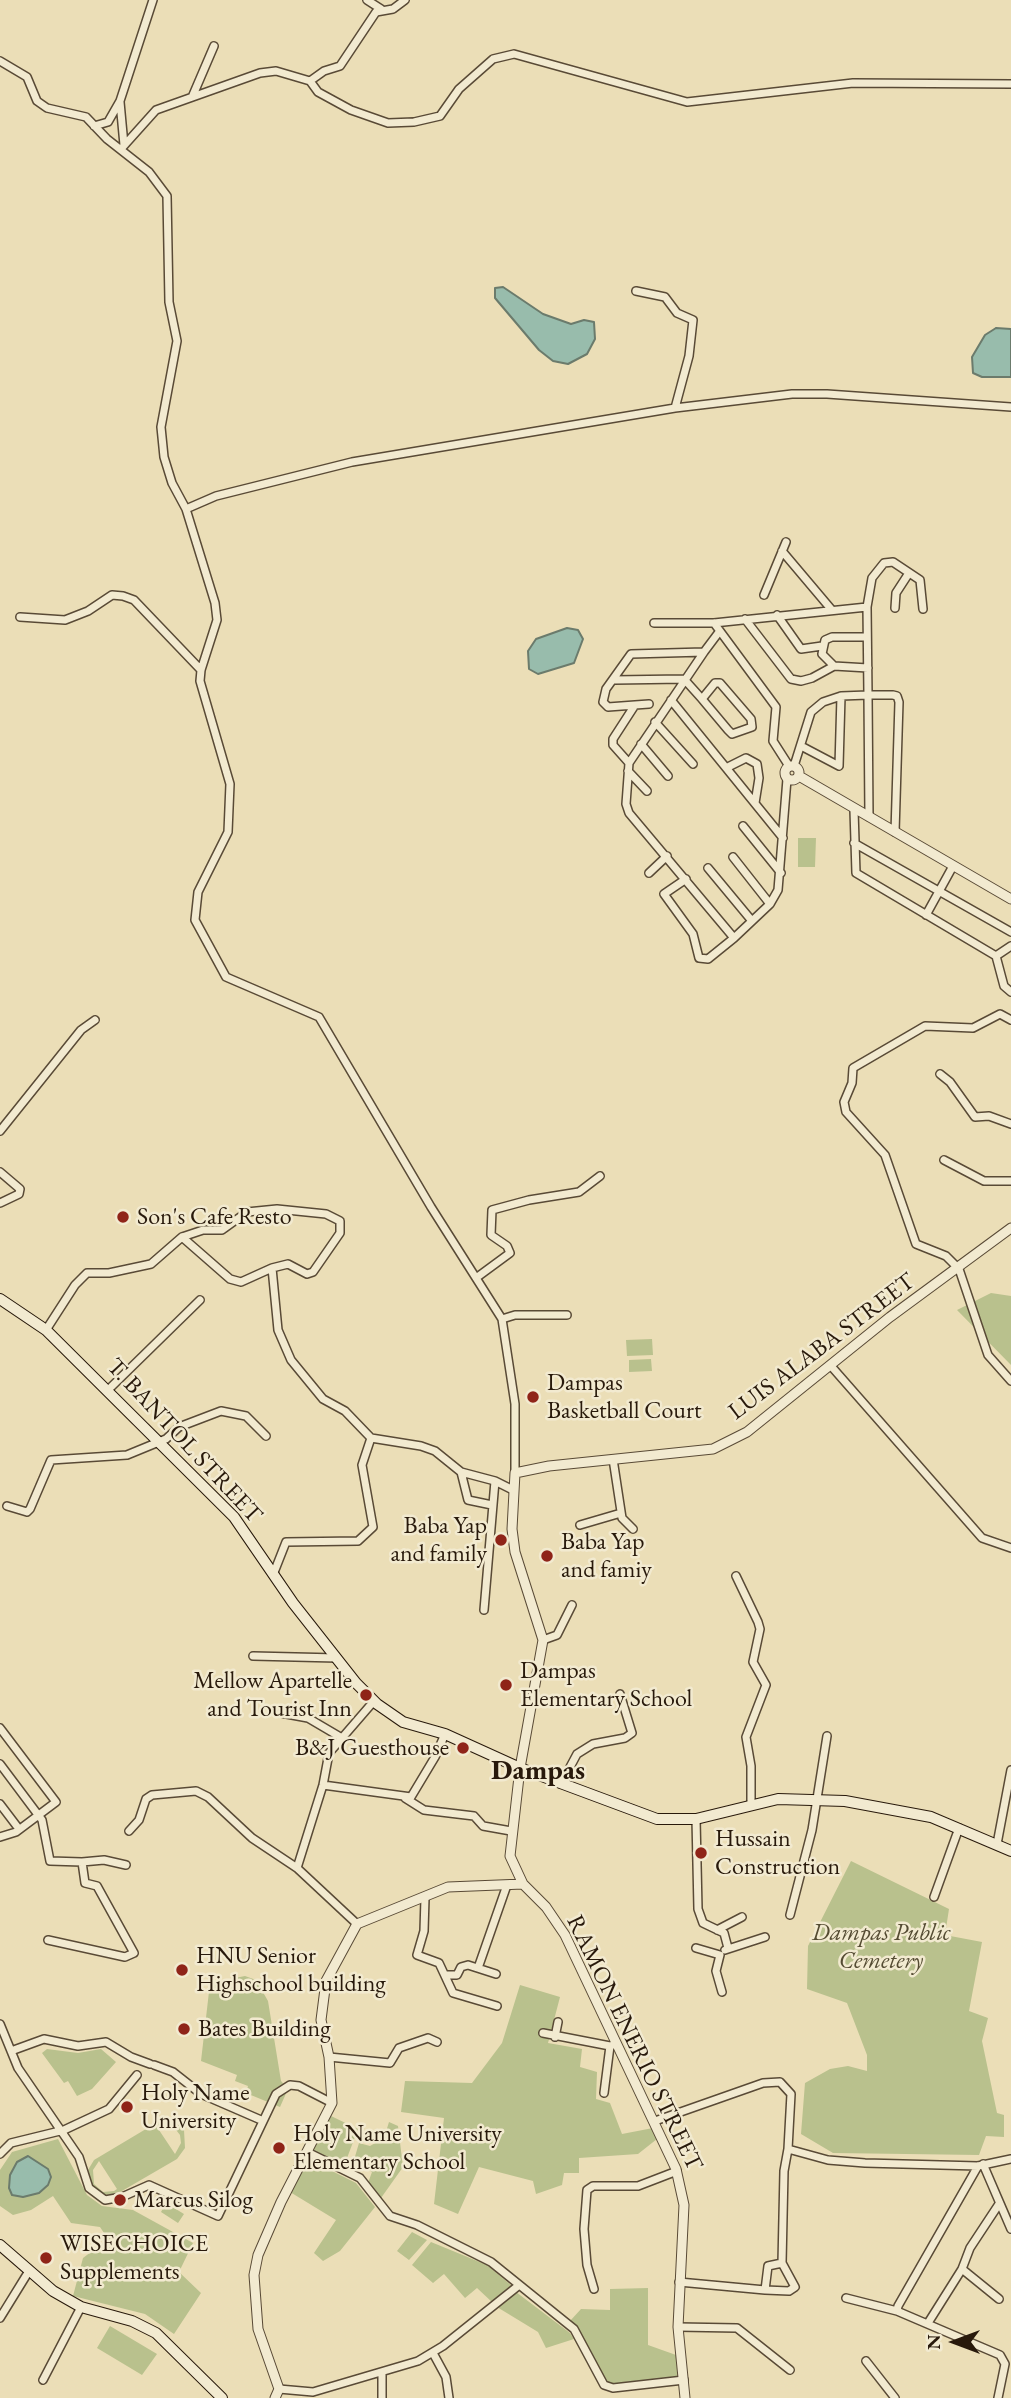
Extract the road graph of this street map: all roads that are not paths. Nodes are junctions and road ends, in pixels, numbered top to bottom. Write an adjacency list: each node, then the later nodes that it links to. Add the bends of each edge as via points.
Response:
1 (153, 0): 10 (street)
2 (367, 0): 4 (street)
3 (405, 0): 4 (street, via 393,9)
4 (381, 9): 7 (street, via 340,66)
5 (214, 46): 9 (street)
6 (0, 61): 12 (street, via 27,77 37,101 47,108 86,117)
7 (310, 81): 8 (street, via 318,92 351,110 388,123 440,116 459,89 492,59 514,54 687,102 853,83); 9 (street, via 276,71)
8 (1011, 84)
9 (193, 95): 14 (street, via 156,110)
10 (120, 101): 11 (street); 14 (street)
11 (108, 122): 12 (street); 13 (street)
12 (94, 126): 13 (street)
13 (107, 139): 14 (street)
14 (122, 147): 18 (street, via 161,184 167,196 169,302 177,341 160,427 170,475)
15 (636, 291): 17 (street, via 665,297 677,313 693,320)
16 (1011, 407): 17 (street, via 804,394)
17 (675, 408): 18 (street, via 352,462 216,496)
18 (186, 509): 38 (street, via 215,603 213,637)
19 (786, 542): 20 (street)
20 (782, 551): 22 (street); 25 (street)
21 (909, 573): 23 (street, via 893,562 884,563 872,578); 24 (street, via 896,593); 26 (street, via 920,580)
22 (764, 595)
23 (867, 607): 25 (street); 33 (street)
24 (895, 608)
25 (831, 609): 27 (street)
26 (923, 609)
27 (777, 615): 29 (street); 34 (street, via 801,649)
28 (20, 617): 38 (street, via 65,620 112,595 123,596 134,600)
29 (745, 619): 30 (street); 36 (street, via 791,679 812,678)
30 (714, 623): 31 (street); 32 (street)
31 (654, 624)
32 (719, 632): 35 (street); 51 (street, via 776,707 773,741)
33 (867, 637): 34 (street, via 832,637); 37 (street)
34 (822, 646): 36 (street, via 822,654)
35 (704, 652): 39 (street); 40 (street, via 631,654)
36 (834, 666): 37 (street)
37 (868, 668): 41 (street)
38 (201, 670): 96 (street, via 203,695 230,784 228,832 198,892 195,920 226,977 319,1017)
39 (684, 679): 40 (street); 43 (street); 44 (street)
40 (614, 680): 46 (street, via 603,702 608,707)
41 (868, 695): 42 (street); 60 (street); 62 (street, via 893,695 899,702)
42 (841, 696): 49 (street, via 811,712); 49 (street, via 839,766)
43 (702, 699): 43 (street, via 732,734 752,727 751,719 720,683)
44 (671, 700): 47 (street); 53 (street)
45 (649, 704): 46 (street)
46 (635, 705): 52 (street, via 613,739)
47 (655, 722): 48 (street); 50 (street)
48 (641, 744): 52 (street); 54 (street)
49 (801, 746): 51 (street)
50 (693, 764)
51 (792, 766): 55 (street); 56 (street, via 785,771)
52 (629, 767): 57 (street); 65 (street, via 627,809)
53 (726, 768): 58 (street); 58 (street, via 746,758 757,764)
54 (668, 776)
55 (799, 776): 56 (street); 59 (street)
56 (787, 779): 63 (street)
57 (647, 791)
58 (755, 803): 63 (street)
59 (854, 810): 60 (street); 64 (street)
60 (869, 817): 62 (street)
61 (743, 826): 70 (street)
62 (895, 832): 67 (street)
63 (784, 839): 70 (street)
64 (855, 843): 72 (street); 75 (street, via 856,873)
65 (667, 856): 69 (street); 71 (street)
66 (733, 857): 74 (street)
67 (953, 866): 72 (street); 73 (street)
68 (708, 869): 76 (street)
69 (649, 873)
70 (782, 874): 74 (street)
71 (686, 879): 78 (street); 78 (street, via 664,894 693,934 699,958 708,959)
72 (940, 891): 75 (street); 77 (street)
73 (1011, 898)
74 (769, 904): 76 (street)
75 (926, 915): 80 (street)
76 (752, 921): 78 (street)
77 (1011, 932)
78 (734, 938)
79 (1011, 946): 80 (street)
80 (996, 956): 81 (street, via 1004,986)
81 (1011, 992)
82 (95, 1020): 86 (street, via 81,1030)
83 (1011, 1020): 95 (street, via 1000,1014 973,1028 925,1026 853,1068 844,1102 846,1112 885,1155 914,1240 946,1256)
84 (940, 1074): 85 (street, via 975,1117 989,1116)
85 (1011, 1124)
86 (0, 1131)
87 (944, 1160): 90 (street, via 976,1178)
88 (0, 1172): 91 (street, via 20,1189 19,1194)
89 (600, 1176): 96 (street, via 579,1192 492,1210 491,1235 510,1253)
90 (1011, 1181)
91 (0, 1203)
92 (1011, 1228): 95 (street, LUIS ALABA STREET)
93 (182, 1237): 94 (street, via 230,1279 241,1282); 94 (street, via 222,1230 247,1212 277,1209 326,1214 340,1221 340,1233 313,1272 307,1274 288,1264); 101 (street, via 151,1264 87,1273)
94 (272, 1268): 106 (street, via 278,1330 290,1360 323,1399 345,1411)
95 (959, 1269): 102 (street, LUIS ALABA STREET); 103 (street, via 988,1355)
96 (476, 1278): 100 (street)
97 (0, 1300): 101 (main road, T. BANTOL STREET)
98 (200, 1300): 104 (street)
99 (567, 1315): 100 (street)
100 (502, 1319): 110 (street, via 515,1404)
101 (46, 1330): 104 (main road, T. BANTOL STREET)
102 (831, 1366): 108 (street, LUIS ALABA STREET, via 747,1432 713,1448); 118 (street, via 982,1538)
103 (1011, 1381)
104 (109, 1389): 107 (main road, T. BANTOL STREET)
105 (265, 1436): 107 (street, via 246,1416 227,1410 179,1427)
106 (371, 1438): 109 (street, via 428,1448); 119 (street, via 362,1465 373,1527 358,1541 286,1542)
107 (159, 1442): 113 (street, via 127,1455 51,1460 30,1509); 119 (main road, T. BANTOL STREET, via 234,1517)
108 (613, 1459): 110 (street, LUIS ALABA STREET); 115 (street)
109 (461, 1472): 111 (street); 114 (street, via 468,1500)
110 (515, 1473): 112 (street, RAMON ENERIO STREET)
111 (495, 1481): 112 (street); 114 (street)
112 (513, 1490): 123 (street, RAMON ENERIO STREET, via 515,1552)
113 (7, 1506)
114 (492, 1506): 122 (street)
115 (621, 1513): 116 (street); 117 (street)
116 (580, 1525)
117 (633, 1529)
118 (1011, 1548)
119 (273, 1575): 125 (main road, T. BANTOL STREET)
120 (736, 1576): 141 (street, via 760,1629 752,1661 766,1685 746,1737)
121 (572, 1605): 123 (street, via 557,1635)
122 (484, 1610)
123 (543, 1640): 134 (street, RAMON ENERIO STREET)
124 (253, 1656): 125 (street)
125 (337, 1658): 127 (main road, T. BANTOL STREET)
126 (620, 1694): 136 (street, via 632,1733 576,1754)
127 (374, 1701): 130 (main road, T. BANTOL STREET, via 403,1722); 132 (street)
128 (281, 1713): 132 (street, via 308,1718)
129 (0, 1728): 142 (street, via 56,1802)
130 (445, 1734): 134 (main road, T. BANTOL STREET); 138 (street, via 415,1795)
131 (827, 1737): 139 (street)
132 (341, 1738): 137 (street, via 329,1753)
133 (0, 1764): 142 (street)
134 (520, 1768): 136 (main road, T. BANTOL STREET); 147 (street, RAMON ENERIO STREET)
135 (1010, 1775): 149 (street)
136 (561, 1784): 143 (main road, T. BANTOL STREET, via 657,1819)
137 (323, 1785): 138 (street); 153 (street)
138 (405, 1798): 147 (street, via 424,1810 474,1816 484,1826)
139 (818, 1799): 141 (main road, T. BANTOL STREET); 144 (main road, T. BANTOL STREET, via 931,1817); 158 (street)
140 (0, 1804): 145 (street)
141 (751, 1804): 143 (main road, T. BANTOL STREET)
142 (38, 1816): 145 (street); 151 (street, via 45,1827 50,1861)
143 (696, 1819): 161 (street, via 698,1909 703,1923)
144 (959, 1828): 149 (main road, T. BANTOL STREET); 156 (street)
145 (19, 1829): 148 (street)
146 (129, 1831): 153 (street, via 152,1795 197,1791)
147 (511, 1831): 154 (street, RAMON ENERIO STREET, via 510,1856)
148 (0, 1837)
149 (997, 1844): 150 (main road, T. BANTOL STREET)
150 (1011, 1851)
151 (82, 1862): 152 (street); 163 (street, via 85,1882 97,1886 134,1953 125,1957)
152 (126, 1865)
153 (297, 1868): 160 (street)
154 (523, 1884): 155 (street); 179 (street, RAMON ENERIO STREET, via 565,1935)
155 (507, 1885): 157 (street, via 448,1887); 167 (street)
156 (934, 1897)
157 (425, 1898): 160 (street); 169 (street, via 424,1931 417,1955 439,1963)
158 (790, 1915)
159 (742, 1917): 161 (street)
160 (357, 1924): 181 (street, via 326,1981 321,2020)
161 (717, 1930): 165 (street, via 724,1933)
162 (765, 1937): 165 (street)
163 (48, 1940)
164 (696, 1948): 166 (street)
165 (727, 1948): 166 (street)
166 (720, 1955): 170 (street, via 716,1971)
167 (478, 1968): 168 (street); 169 (street, via 464,1966 457,1975)
168 (496, 1974)
169 (446, 1975): 171 (street, via 453,1993)
170 (722, 1992)
171 (497, 2006)
172 (558, 2022): 176 (street)
173 (0, 2024): 180 (street)
174 (429, 2029): 177 (street)
175 (543, 2033): 176 (street)
176 (555, 2037): 179 (street)
177 (428, 2038): 178 (street); 181 (street, via 399,2048 390,2063)
178 (437, 2042)
179 (613, 2045): 183 (street); 186 (street, RAMON ENERIO STREET)
180 (10, 2051): 182 (street, via 44,2039 78,2046 106,2042); 187 (street)
181 (329, 2057): 184 (street)
182 (149, 2063): 185 (street, via 173,2072 201,2094); 187 (street, via 109,2109)
183 (604, 2093)
184 (332, 2103): 185 (street, via 290,2085 276,2094); 189 (street)
185 (261, 2120): 187 (street, via 218,2216 149,2185 114,2200 96,2196)
186 (655, 2121): 188 (street, via 763,2083 780,2082 791,2094); 193 (street, RAMON ENERIO STREET)
187 (64, 2130): 190 (street, via 11,2143)
188 (788, 2149): 192 (street, via 865,2164); 197 (street)
189 (307, 2152): 201 (street, via 360,2178 390,2216 491,2262); 217 (street, via 258,2255 254,2275 258,2329)
190 (0, 2154)
191 (1011, 2159): 192 (street)
192 (981, 2165): 194 (street); 207 (street)
193 (677, 2171): 200 (street, RAMON ENERIO STREET, via 684,2205); 202 (street, via 638,2186 593,2186 587,2190 584,2229)
194 (999, 2204): 195 (street); 198 (street)
195 (1011, 2229)
196 (0, 2245): 199 (main road)
197 (782, 2263): 203 (street, via 768,2266); 203 (street, via 795,2287)
198 (961, 2269): 205 (street); 209 (street)
199 (29, 2271): 206 (main road); 208 (street)
200 (680, 2282): 203 (street); 210 (street, RAMON ENERIO STREET)
201 (518, 2286): 211 (street); 216 (street, via 574,2329 604,2385 613,2388)
202 (594, 2289)
203 (765, 2290)
204 (846, 2298): 207 (street)
205 (999, 2299)
206 (81, 2307): 215 (street); 218 (main road, via 156,2333)
207 (897, 2311): 209 (street)
208 (0, 2318)
209 (928, 2323): 223 (street, via 1004,2359)
210 (678, 2327): 213 (street, via 737,2328); 216 (street, RAMON ENERIO STREET)
211 (433, 2353): 214 (street); 220 (street, via 446,2377)
212 (866, 2361): 222 (street)
213 (790, 2370)
214 (382, 2373): 217 (street, via 313,2392); 219 (street)
215 (43, 2380)
216 (684, 2380): 221 (street, RAMON ENERIO STREET)
217 (277, 2394)
218 (222, 2398)
219 (382, 2398)
220 (449, 2398)
221 (685, 2398)
222 (895, 2398)
223 (998, 2398)

